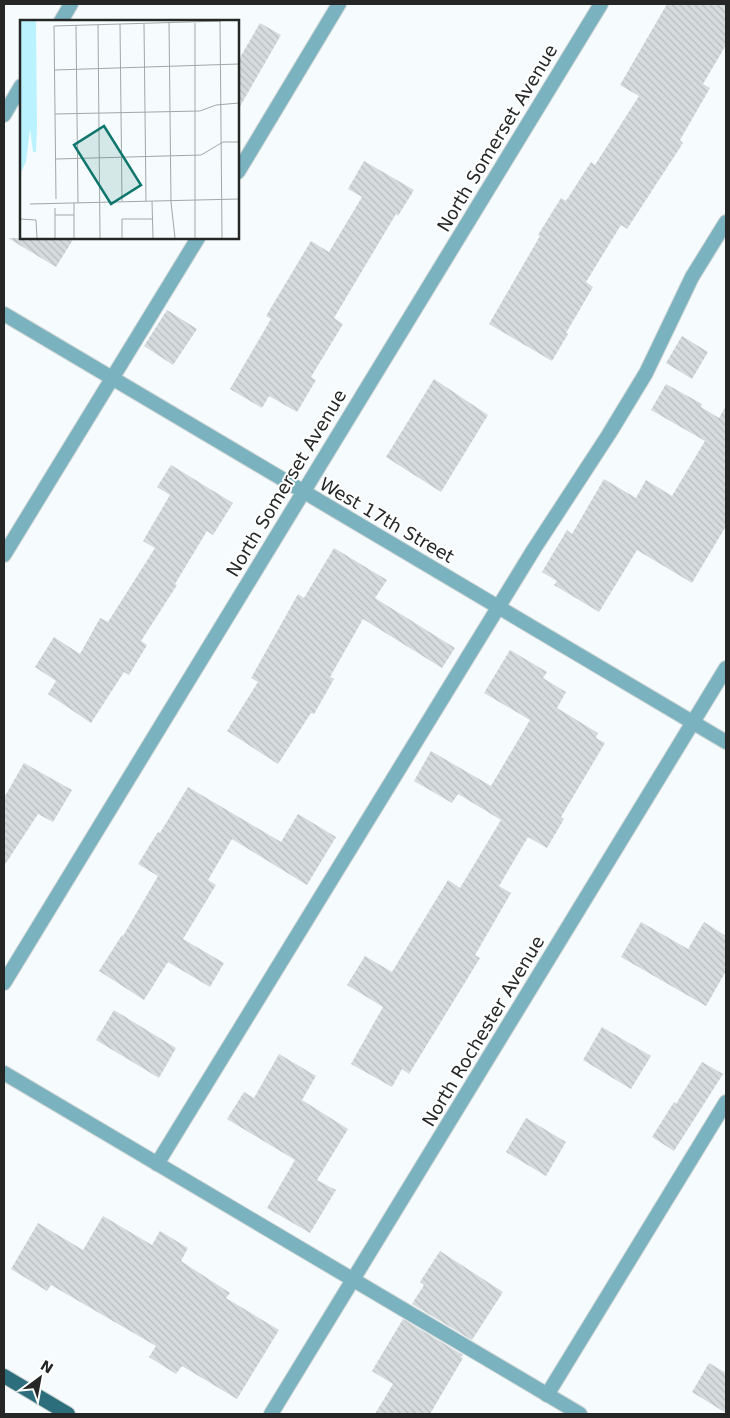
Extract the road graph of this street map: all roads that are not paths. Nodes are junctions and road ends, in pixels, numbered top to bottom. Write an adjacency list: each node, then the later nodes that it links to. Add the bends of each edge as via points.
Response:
1 (71, 4): 4 (street)
2 (339, 4): 7 (street)
3 (601, 4): 12 (street, North Somerset Avenue)
4 (62, 20)
5 (20, 88): 6 (street)
6 (4, 114)
7 (239, 170)
8 (726, 222): 14 (street, via 692,277 646,373 610,434)
9 (197, 239): 11 (street)
10 (4, 314): 11 (street, West 17th Street)
11 (112, 379): 12 (street, West 17th Street); 13 (street)
12 (303, 492): 14 (street, West 17th Street); 18 (street, North Somerset Avenue)
13 (4, 555)
14 (498, 607): 16 (street, West 17th Street); 21 (street)
15 (726, 668): 16 (street, North Rochester Avenue)
16 (693, 722): 17 (street, West 17th Street); 22 (street, North Rochester Avenue)
17 (726, 742)
18 (4, 983)
19 (4, 1073): 21 (street)
20 (726, 1102): 24 (street)
21 (157, 1164): 22 (street)
22 (354, 1280): 24 (street); 26 (street, North Rochester Avenue)
23 (4, 1376): 25 (main road)
24 (547, 1395): 27 (street)
25 (68, 1414)
26 (272, 1414)
27 (580, 1414)

